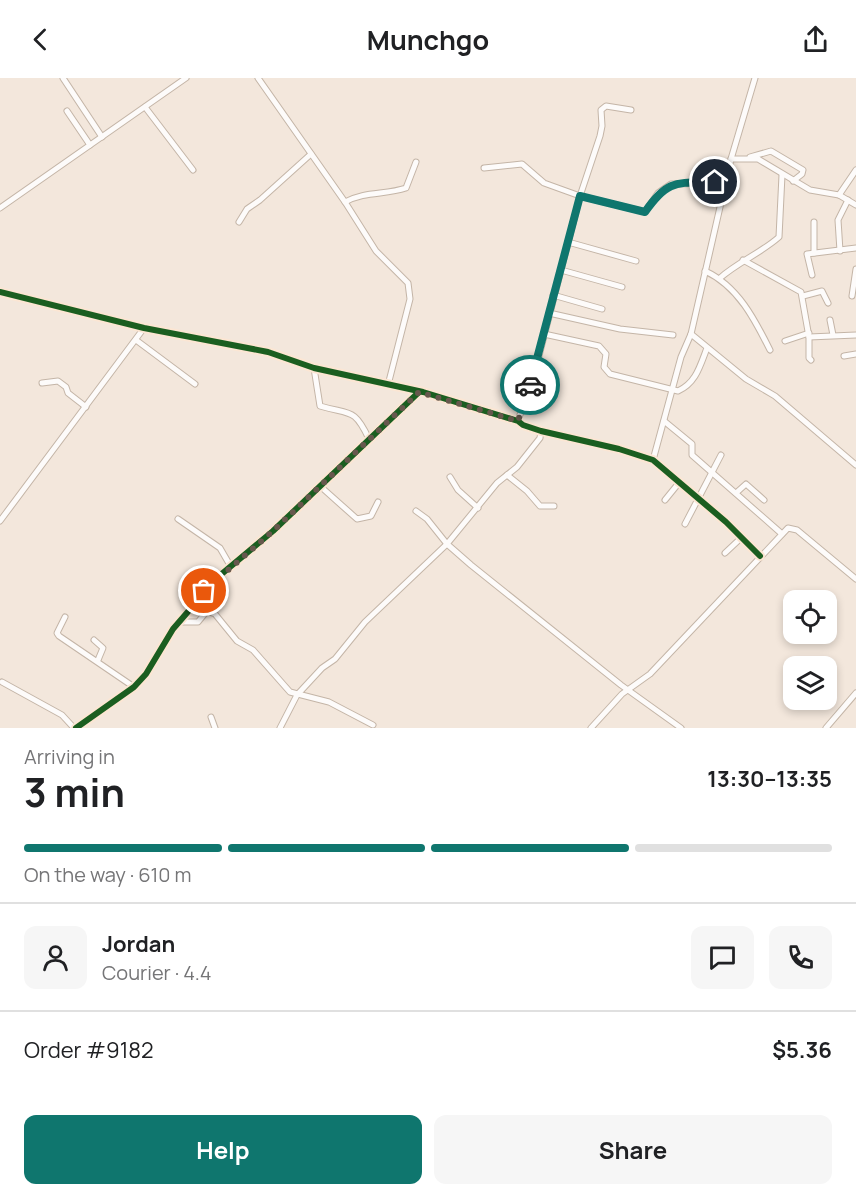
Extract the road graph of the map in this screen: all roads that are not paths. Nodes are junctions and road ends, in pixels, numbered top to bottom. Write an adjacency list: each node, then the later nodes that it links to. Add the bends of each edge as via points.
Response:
1 (63, 78): 8 (street)
2 (186, 78): 5 (street)
3 (258, 78): 10 (street)
4 (755, 78): 12 (street)
5 (145, 107): 8 (street); 15 (street)
6 (631, 110): 21 (street, via 606,106 601,110 602,126)
7 (67, 111): 9 (street)
8 (102, 137): 9 (street)
9 (90, 145): 25 (street)
10 (311, 154): 23 (street); 26 (street, via 253,204)
11 (749, 157): 12 (street); 17 (street); 18 (street, via 769,150 780,154 803,170)
12 (731, 159): 19 (street)
13 (416, 162): 23 (street, via 406,188 388,194 366,193)
14 (484, 168): 21 (street, via 522,164 544,183)
15 (193, 170)
16 (856, 170): 20 (street)
17 (782, 175): 18 (street); 32 (street, via 779,237)
18 (793, 181): 20 (street, via 813,191)
19 (726, 183): 21 (street, via 671,184 645,212); 36 (street)
20 (839, 195): 22 (street)
21 (580, 196): 28 (street)
22 (848, 200): 24 (street); 30 (street, via 838,220)
23 (345, 202): 65 (street, via 380,257 408,283 410,299)
24 (856, 205)
25 (0, 208)
26 (239, 222)
27 (814, 222): 31 (street)
28 (568, 242): 33 (street); 35 (street)
29 (856, 248): 30 (street)
30 (840, 251): 31 (street)
31 (814, 253): 37 (street, via 806,256)
32 (743, 260): 38 (street); 42 (street, via 798,289)
33 (636, 261)
34 (856, 269): 43 (street)
35 (561, 270): 39 (street); 41 (street)
36 (705, 271): 38 (street); 50 (street)
37 (812, 275)
38 (720, 278): 58 (street, via 749,310)
39 (622, 287)
40 (0, 292): 48 (street)
41 (553, 295): 45 (street); 46 (street)
42 (803, 296): 44 (street, via 822,291); 52 (street)
43 (852, 296)
44 (828, 303)
45 (602, 309)
46 (549, 313): 49 (street); 51 (street, via 620,329)
47 (830, 320): 54 (street)
48 (144, 328): 55 (street); 62 (street, via 268,352)
49 (544, 334): 66 (street, via 599,346 606,354 604,366 610,374); 69 (street)
50 (691, 334): 57 (street); 66 (street)
51 (673, 335)
52 (809, 335): 54 (street); 56 (street); 61 (street)
53 (856, 335): 54 (street)
54 (833, 336)
55 (136, 339): 64 (street); 68 (street)
56 (785, 341)
57 (707, 348): 66 (street, via 688,386); 75 (street, via 775,396)
58 (770, 350)
59 (856, 354): 60 (street)
60 (844, 356)
61 (812, 360)
62 (314, 368): 65 (street); 72 (street, via 320,406 353,414)
63 (42, 383): 68 (street, via 58,381)
64 (195, 384)
65 (388, 385): 67 (street)
66 (673, 389): 70 (street)
67 (419, 392): 69 (street); 72 (street)
68 (86, 407): 92 (street)
69 (518, 421): 71 (street)
70 (664, 421): 74 (street); 76 (street, via 692,444 690,453)
71 (540, 431): 74 (street); 77 (street, via 540,438)
72 (369, 439): 80 (street)
73 (722, 455): 76 (street)
74 (653, 460): 79 (street)
75 (856, 465)
76 (712, 472): 81 (street); 85 (street)
77 (507, 475): 88 (street, via 540,506); 89 (street)
78 (450, 477): 89 (street)
79 (678, 484): 83 (street); 85 (street)
80 (320, 486): 86 (street, via 357,519 370,516); 99 (street)
81 (736, 493): 82 (street, via 744,483); 87 (street)
82 (757, 494): 84 (street); 87 (street)
83 (665, 500)
84 (764, 500)
85 (699, 501): 93 (street); 95 (street)
86 (378, 502)
87 (748, 504): 94 (street)
88 (554, 506)
89 (478, 508): 96 (street)
90 (416, 511): 96 (street)
91 (178, 519): 99 (street, via 220,548)
92 (0, 520)
93 (685, 524)
94 (782, 534): 98 (street); 100 (street, via 788,528 797,530)
95 (741, 538): 97 (street); 98 (street)
96 (447, 544): 107 (street); 108 (street, via 365,622 335,659)
97 (725, 553)
98 (760, 556): 107 (street, via 650,674)
99 (231, 567): 102 (street)
100 (856, 579)
101 (65, 617): 104 (street, via 59,636)
102 (179, 622): 106 (street); 108 (street, via 198,622 207,611 215,614 237,641 253,650)
103 (94, 640): 104 (street, via 103,648)
104 (98, 660): 106 (street)
105 (2, 682): 112 (street, via 53,709)
106 (134, 687): 112 (street)
107 (629, 690): 115 (street); 116 (street)
108 (297, 695): 111 (street, via 329,702); 114 (street)
109 (855, 695): 117 (street)
110 (211, 717): 113 (street)
111 (373, 725)
112 (75, 728)
113 (215, 728)
114 (280, 728)
115 (591, 728)
116 (681, 728)
117 (826, 728)

